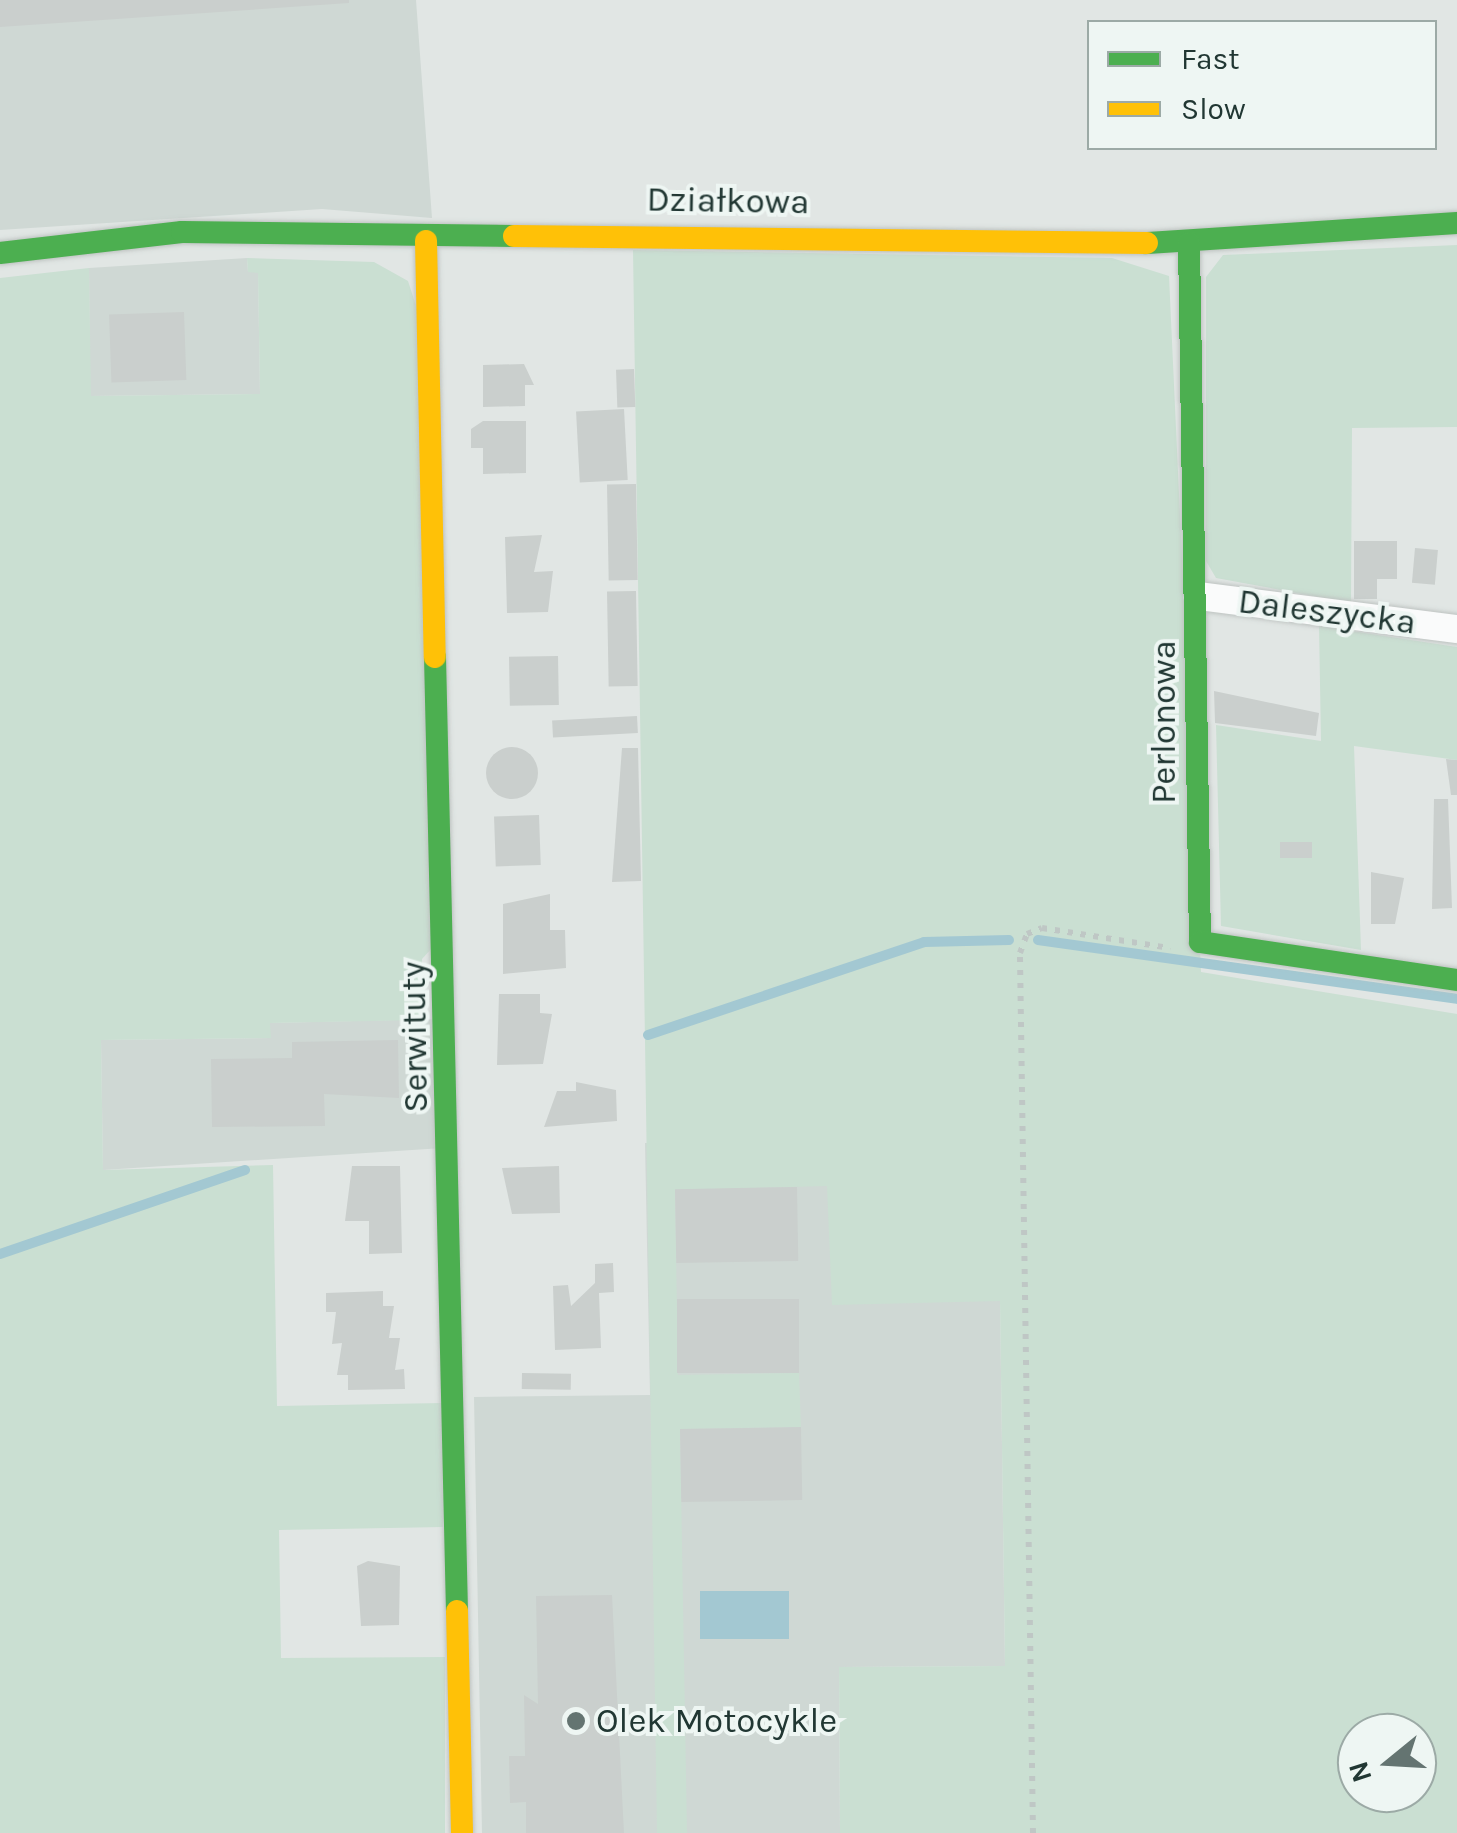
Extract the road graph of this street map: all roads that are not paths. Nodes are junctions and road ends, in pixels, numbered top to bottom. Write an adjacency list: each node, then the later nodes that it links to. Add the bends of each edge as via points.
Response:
1 (1457, 222): 3 (street, Działkowa)
2 (426, 241): 3 (street, Działkowa); 4 (street, Działkowa, via 182,232); 8 (street, Serwituty)
3 (1189, 243): 5 (street, Perlonowa)
4 (0, 253)
5 (1198, 596): 6 (street, Daleszycka); 7 (street, Perlonowa, via 1200,942)
6 (1457, 628)
7 (1457, 980)
8 (462, 1833)

